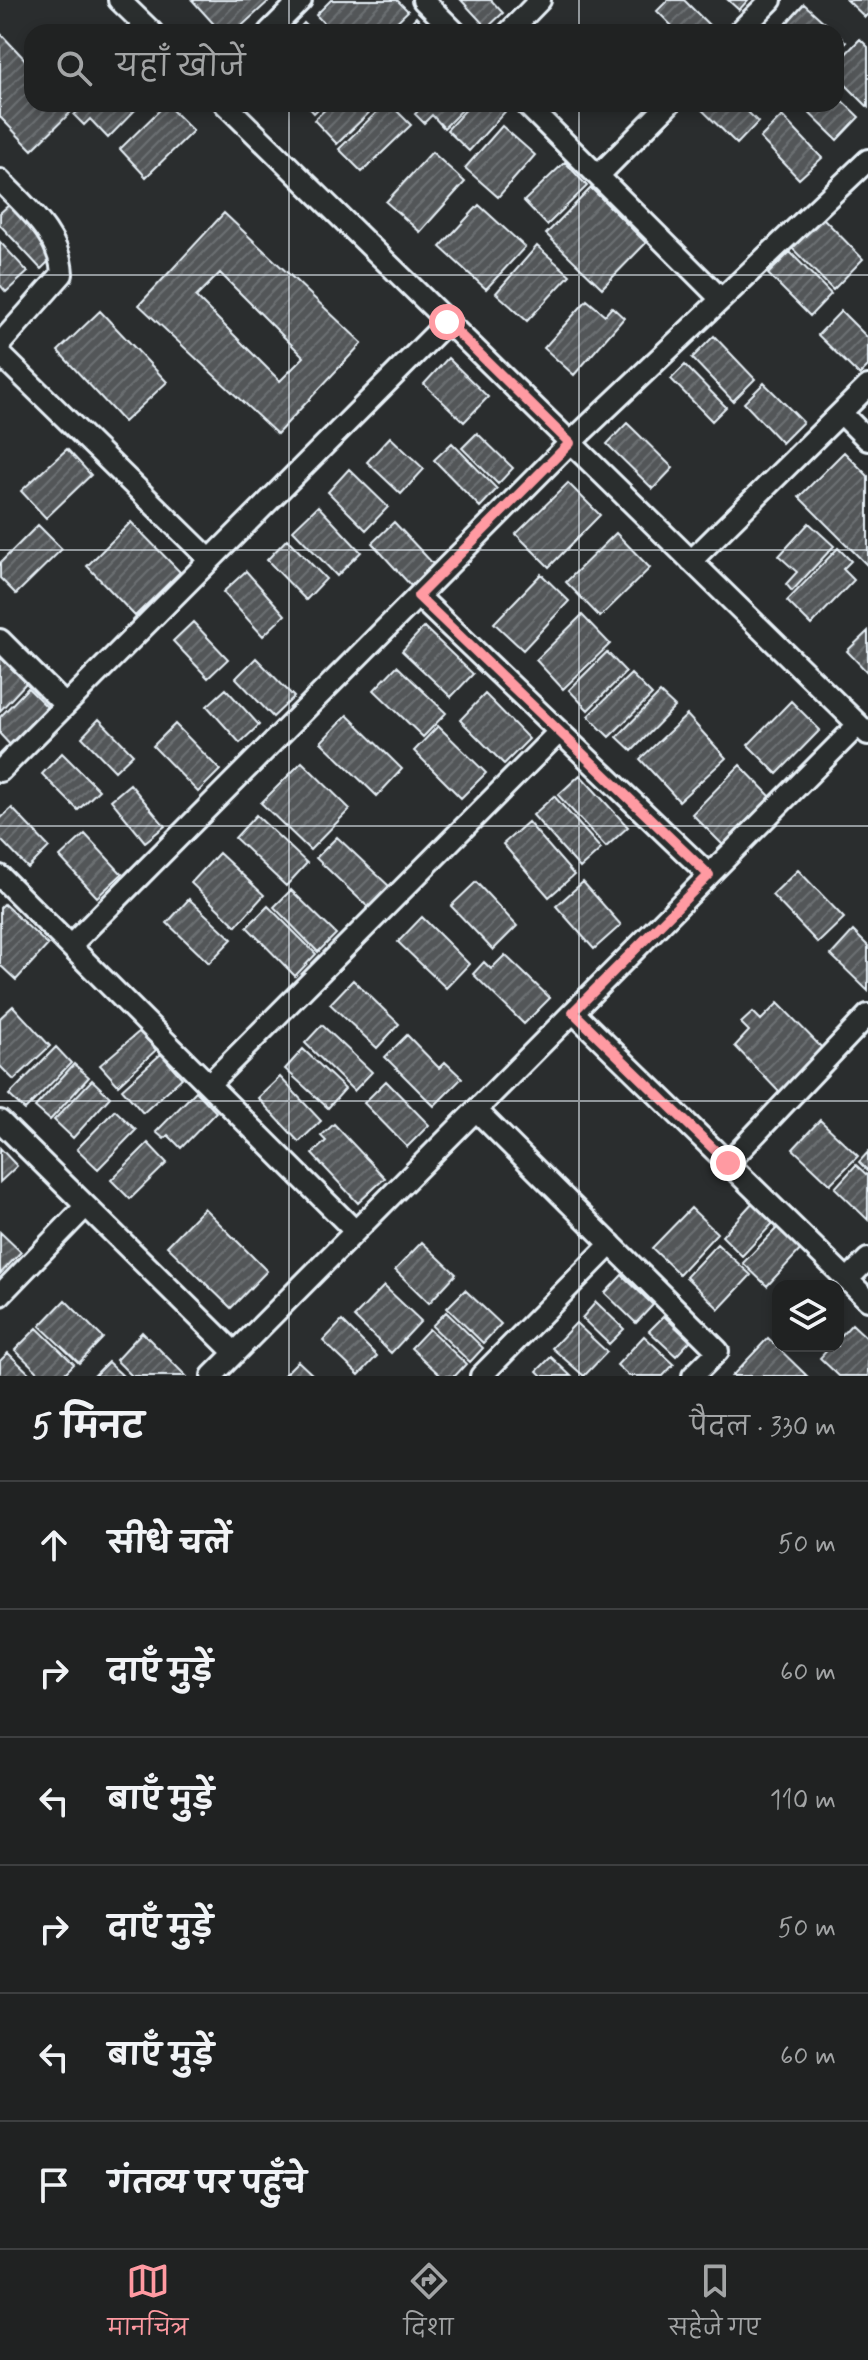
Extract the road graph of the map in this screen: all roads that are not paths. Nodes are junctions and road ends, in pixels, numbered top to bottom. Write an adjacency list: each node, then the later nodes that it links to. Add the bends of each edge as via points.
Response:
1 (119, 0): 6 (street)
2 (301, 0): 7 (street)
3 (423, 0): 8 (street)
4 (540, 0): 9 (street)
5 (771, 0): 10 (street)
6 (144, 24)
7 (277, 24)
8 (447, 24)
9 (517, 24)
10 (747, 24)
11 (233, 112): 18 (street)
12 (534, 112): 15 (street)
13 (661, 112): 15 (street)
14 (868, 160): 17 (street)
15 (598, 176): 17 (street)
16 (0, 180): 19 (street, via 54,239 62,274)
17 (721, 299): 24 (street)
18 (447, 322): 24 (street); 25 (street)
19 (0, 344)
20 (0, 354): 25 (street)
21 (868, 386): 22 (street)
22 (841, 413): 23 (street); 26 (street)
23 (868, 440)
24 (570, 443): 26 (street); 27 (street)
25 (210, 560): 29 (street)
26 (691, 561): 30 (street)
27 (418, 596): 31 (street); 35 (street)
28 (0, 640): 29 (street)
29 (65, 705): 32 (street)
30 (863, 730): 33 (street)
31 (559, 732): 33 (street); 38 (street)
32 (0, 771)
33 (709, 875): 36 (street)
34 (0, 876): 35 (street)
35 (70, 946): 38 (street)
36 (573, 1012): 39 (street); 41 (street)
37 (868, 1015): 41 (street)
38 (209, 1084): 43 (street)
39 (476, 1110): 43 (street); 44 (street)
40 (0, 1121): 42 (street)
41 (728, 1163): 46 (street)
42 (86, 1206): 47 (street); 49 (street)
43 (355, 1231): 49 (street)
44 (611, 1244): 51 (street); 52 (street, via 718,1351)
45 (868, 1259): 46 (street)
46 (847, 1280): 48 (street)
47 (0, 1295)
48 (868, 1300)
49 (235, 1353): 50 (street)
50 (212, 1376)
51 (481, 1376)
52 (693, 1376)

